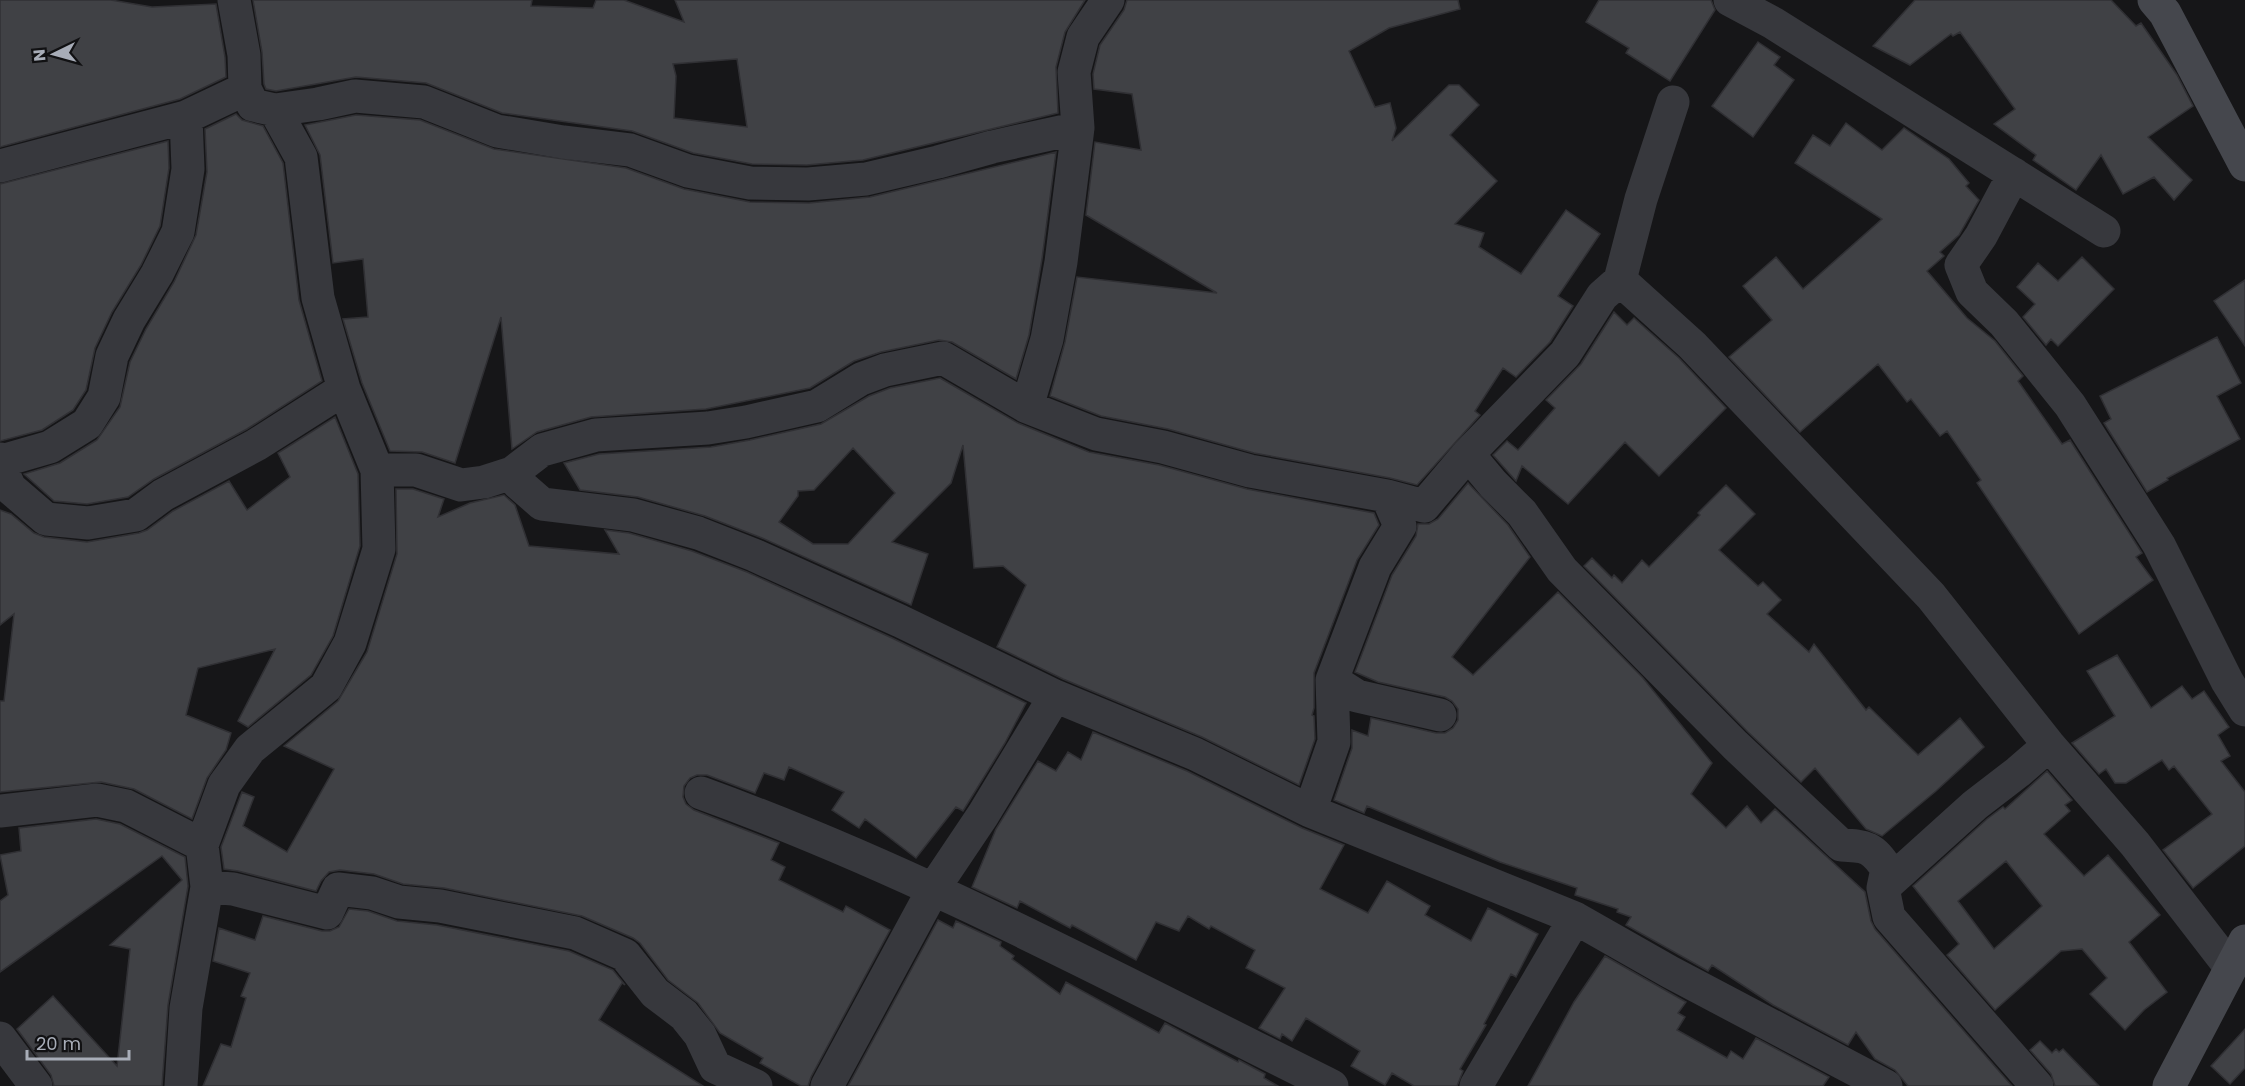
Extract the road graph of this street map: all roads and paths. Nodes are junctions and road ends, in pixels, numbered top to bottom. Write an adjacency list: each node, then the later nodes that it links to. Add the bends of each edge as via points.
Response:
1 (234, 0): 5 (street, via 244,55)
2 (1108, 0): 9 (street, via 1083,37 1074,72)
3 (1730, 0): 12 (street)
4 (2159, 4): 10 (main road)
5 (245, 89): 7 (street, via 253,105); 8 (street)
6 (1673, 102): 14 (street)
7 (275, 110): 9 (street, via 355,96 424,102 497,131 630,150 688,171 750,183 866,179); 15 (street, via 301,156 318,298)
8 (186, 117): 11 (street); 18 (street, via 188,169 178,232 116,347 104,397 87,424 60,441)
9 (1078, 128): 16 (street, via 1047,339)
10 (2245, 165)
11 (0, 166)
12 (2014, 174): 13 (street); 24 (street, via 1961,265 1972,292 2004,323 2070,405 2159,545)
13 (2104, 231)
14 (1620, 280): 17 (street, via 1602,296 1565,354); 26 (street, via 1692,345 1931,596)
15 (344, 389): 18 (street, via 256,445 163,495 136,515 88,523 45,519 10,488); 19 (street)
16 (1027, 407): 20 (street, via 943,358 861,379 818,406 746,422 596,435 542,450); 21 (street, via 1096,434 1163,447 1250,471)
17 (1468, 454): 21 (street, via 1424,506); 33 (street, via 1522,513 1562,570 1735,745 1841,845 1876,852 1887,869)
18 (2, 460)
19 (377, 470): 20 (street, via 416,470 461,485); 30 (street, via 379,549 350,643 326,687 250,749 224,785)
20 (512, 473): 23 (street, via 542,504 633,514 698,533 900,621)
21 (1387, 496): 22 (street, via 1400,526 1375,567)
22 (1332, 680): 25 (street, via 1357,696); 29 (street, via 1334,742)
23 (1055, 696): 29 (street, via 1195,754); 32 (street)
24 (2245, 710)
25 (1440, 715)
26 (2049, 745): 33 (street); 35 (street)
27 (700, 793): 32 (street, via 775,820)
28 (0, 811): 30 (street, via 97,800 126,806)
29 (1311, 811): 34 (street)
30 (202, 845): 31 (street)
31 (207, 886): 38 (street, via 186,1008); 39 (street, via 327,913 338,889 372,893 399,902 440,906 575,933 625,955 655,993 684,1015 700,1035 715,1067)
32 (934, 888): 40 (street); 41 (street)
33 (1883, 888): 44 (street, via 1889,917)
34 (1575, 918): 42 (street); 43 (street)
35 (2238, 954): 45 (main road)
36 (0, 1038): 37 (street)
37 (36, 1086)
38 (181, 1086)
39 (756, 1086)
40 (827, 1086)
41 (1332, 1086)
42 (1476, 1086)
43 (1886, 1086)
44 (2037, 1086)
45 (2169, 1086)

